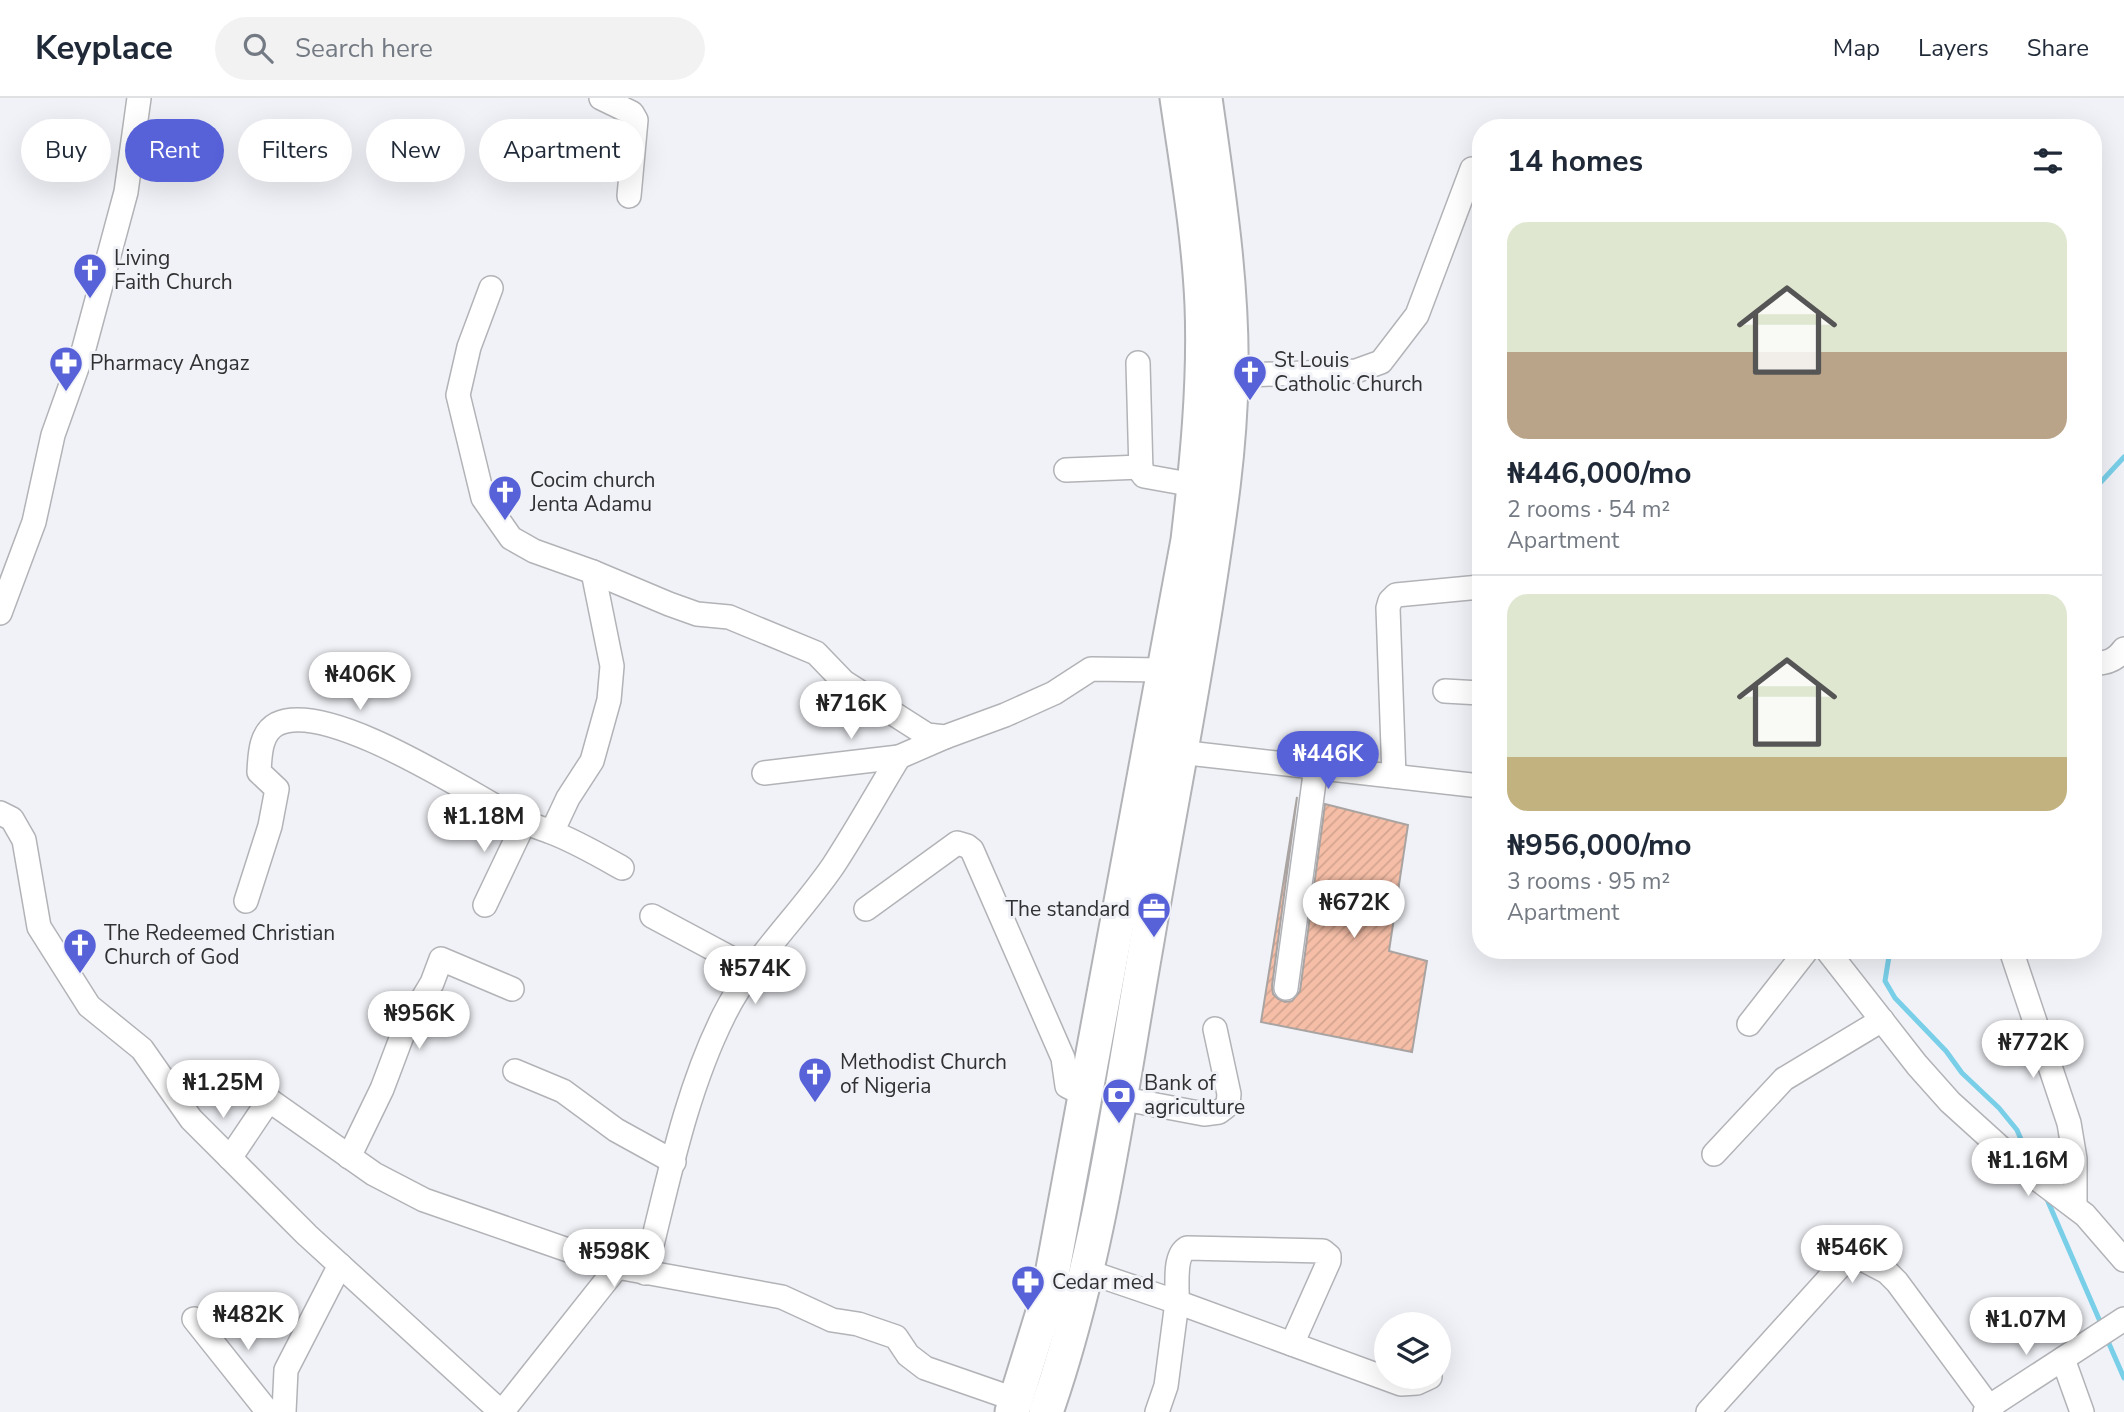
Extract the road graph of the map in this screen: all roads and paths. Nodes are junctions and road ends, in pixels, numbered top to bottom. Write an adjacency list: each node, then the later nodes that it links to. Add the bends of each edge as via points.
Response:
1 (139, 98): 15 (street, via 126,192 84,348 53,435 34,522)
2 (601, 98): 6 (street, via 632,113 636,120)
3 (1177, 98): 9 (highway, via 1202,307)
4 (1205, 98): 9 (highway, via 1231,319)
5 (1472, 169): 9 (street, via 1417,315 1381,362 1356,371)
6 (629, 196)
7 (491, 288): 13 (street, via 469,347 458,395 483,498 511,538)
8 (1138, 363): 10 (street)
9 (1216, 376): 12 (highway); 22 (highway, via 1222,506)
10 (1141, 467): 11 (street); 12 (street, via 1144,477)
11 (1066, 470)
12 (1194, 485): 18 (highway)
13 (593, 572): 21 (street, via 688,611 729,617 816,653 844,682 927,735); 30 (street, via 612,666 609,700 592,761)
14 (1472, 588): 26 (street, via 1396,596 1390,601)
15 (0, 613)
16 (2124, 649): 17 (street)
17 (2102, 664)
18 (1164, 670): 21 (street, via 1091,669 1054,693); 46 (highway)
19 (1445, 691): 20 (street)
20 (1472, 693)
21 (945, 737): 23 (street)
22 (1180, 752): 24 (street); 46 (highway)
23 (899, 757): 25 (street); 39 (street, via 833,866)
24 (1316, 767): 26 (street); 40 (street)
25 (764, 773)
26 (1394, 776): 27 (street)
27 (1472, 785)
28 (0, 813): 48 (street, via 12,819 24,840 39,926 89,1006 142,1049 191,1119)
29 (524, 822): 30 (street); 32 (street, via 374,741 310,720 279,723 268,731 261,748 259,772 277,789); 33 (street)
30 (552, 832): 31 (street)
31 (622, 868)
32 (246, 901)
33 (485, 905)
34 (866, 909): 46 (street, via 957,844 968,846 1063,1058 1067,1086)
35 (652, 916): 39 (street)
36 (1800, 959): 43 (street)
37 (1834, 959): 42 (street)
38 (2014, 959): 51 (street, via 2069,1123 2075,1159)
39 (751, 969): 50 (street, via 724,1015 693,1089)
40 (1286, 988)
41 (512, 989): 49 (street, via 441,960 405,1028)
42 (1882, 1020): 47 (street, via 1784,1079); 51 (street, via 1950,1102)
43 (1749, 1024)
44 (1214, 1029): 46 (street, via 1229,1094 1228,1105 1219,1112 1204,1114)
45 (515, 1070): 50 (street, via 563,1091 616,1130)
46 (1098, 1096): 55 (highway); 57 (highway)
47 (1714, 1154)
48 (230, 1157): 49 (street, via 269,1100); 53 (street)
49 (349, 1157): 54 (street, via 424,1200)
50 (674, 1162): 56 (street)
51 (2066, 1200): 52 (street)
52 (2124, 1260)
53 (340, 1265): 67 (street, via 286,1370); 68 (street)
54 (617, 1268): 56 (street); 68 (street)
55 (1086, 1271): 57 (highway); 58 (street)
56 (645, 1273): 64 (street, via 782,1297 832,1320 896,1337 908,1355 925,1368)
57 (1063, 1301): 64 (highway, via 1064,1358)
58 (1177, 1302): 61 (street); 61 (street, via 1179,1256 1187,1248 1323,1251 1329,1261); 69 (street, via 1166,1386)
59 (194, 1319): 66 (street)
60 (2111, 1328): 62 (street)
61 (1292, 1344): 63 (street)
62 (2063, 1359): 65 (street); 71 (street)
63 (1374, 1374)
64 (1025, 1408)
65 (1987, 1410): 70 (street, via 1897,1282 1876,1265 1852,1260 1841,1265)
66 (268, 1412)
67 (284, 1412)
68 (502, 1412)
69 (1157, 1412)
70 (1708, 1412)
71 (2082, 1412)

